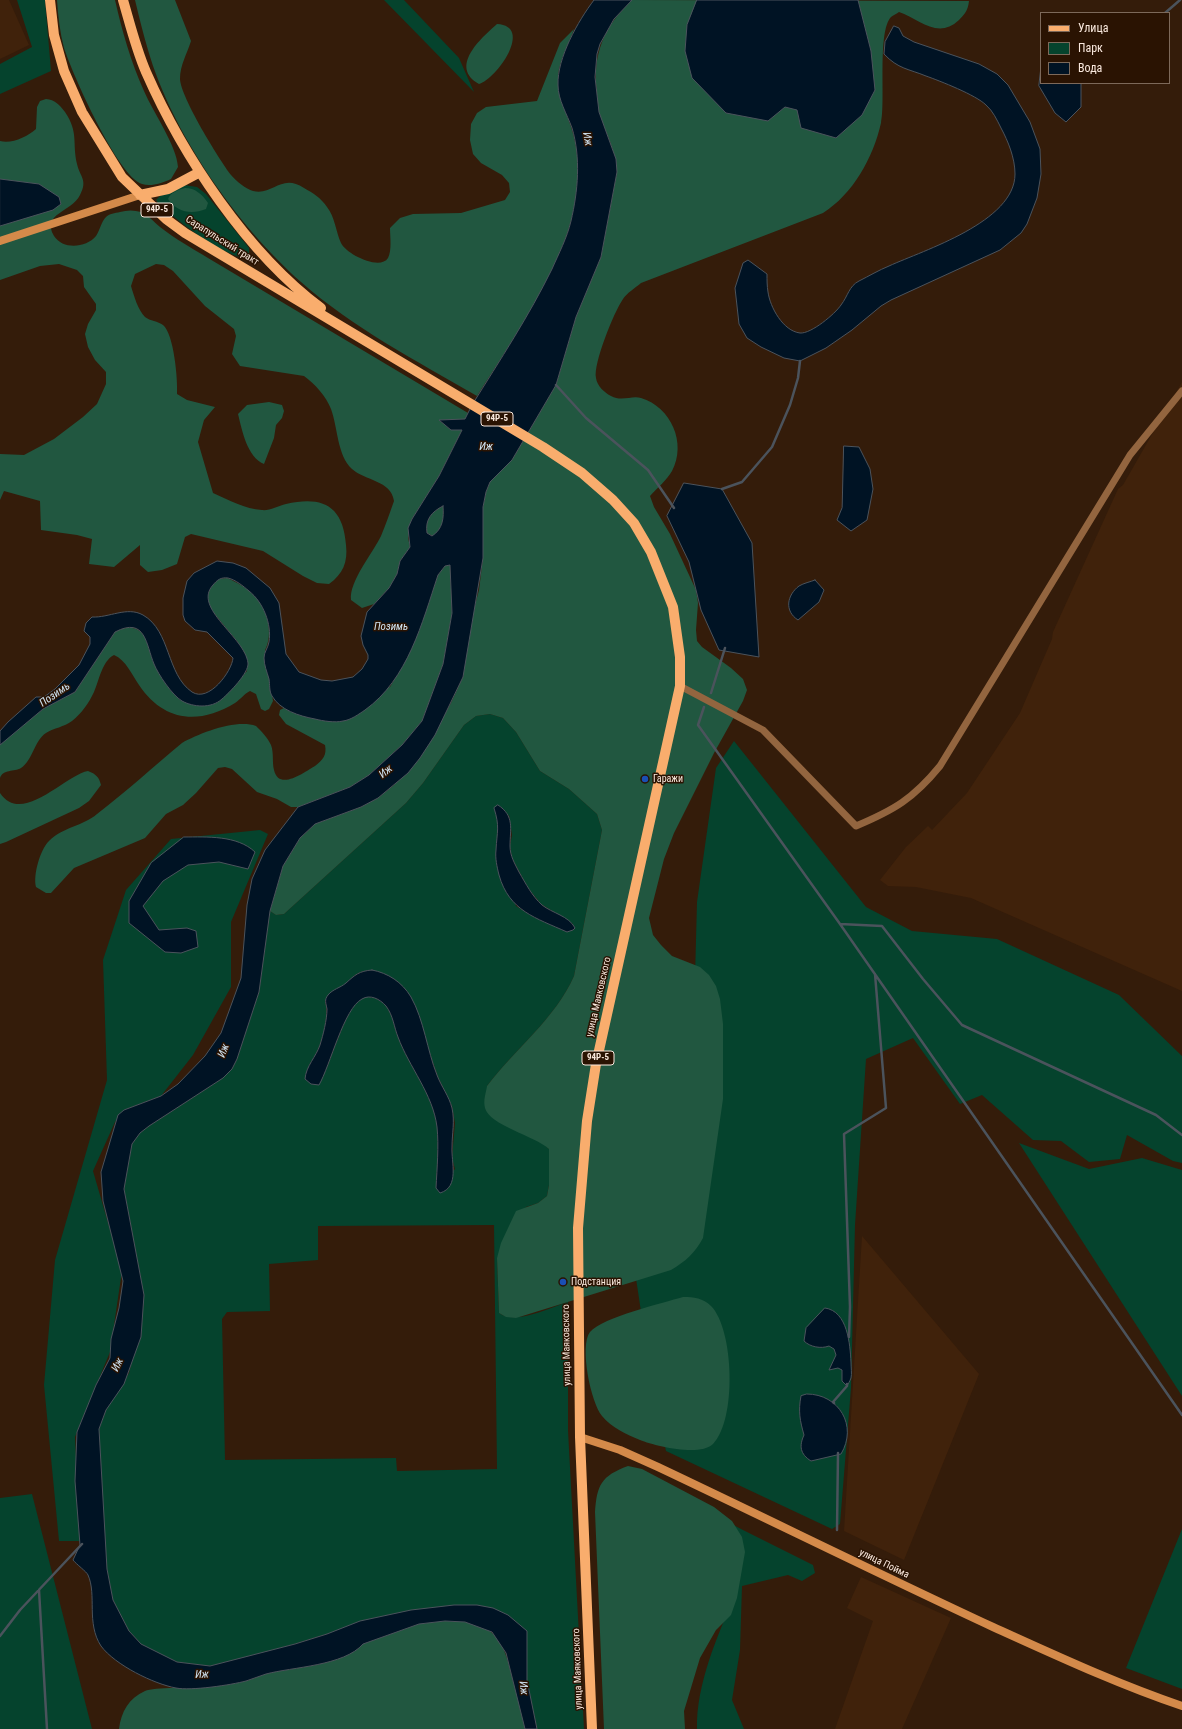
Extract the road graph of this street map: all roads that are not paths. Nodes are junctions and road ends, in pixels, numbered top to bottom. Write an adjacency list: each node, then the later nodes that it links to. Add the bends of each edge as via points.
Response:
1 (50, 0): 4 (main road, Сарапульский тракт / 94Р-5, via 56,42 64,71 82,112 122,177)
2 (124, 0): 3 (main road, Сарапульский тракт / 94Р-5, via 146,71)
3 (200, 172): 4 (main road, via 168,189); 6 (main road, Сарапульский тракт / 94Р-5, via 229,214 269,261 319,307)
4 (140, 195): 5 (main road); 6 (main road, Сарапульский тракт / 94Р-5, via 185,233)
5 (0, 241)
6 (362, 337): 8 (main road, Сарапульский тракт / 94Р-5)
7 (1182, 391): 9 (street, via 1130,455 940,766 923,787 902,803 856,826 763,730)
8 (543, 447): 9 (main road, улица Маяковского / 94Р-5, via 582,473 613,500 634,523 651,552 673,607 680,657)
9 (680, 686): 10 (main road, улица Маяковского / 94Р-5, via 596,1064 587,1121 578,1228)
10 (580, 1437): 11 (main road, улица Пойма, via 620,1450 658,1467 951,1608 1053,1654 1154,1697); 12 (main road, улица Маяковского / 94Р-5)
11 (1182, 1706)
12 (592, 1729)

